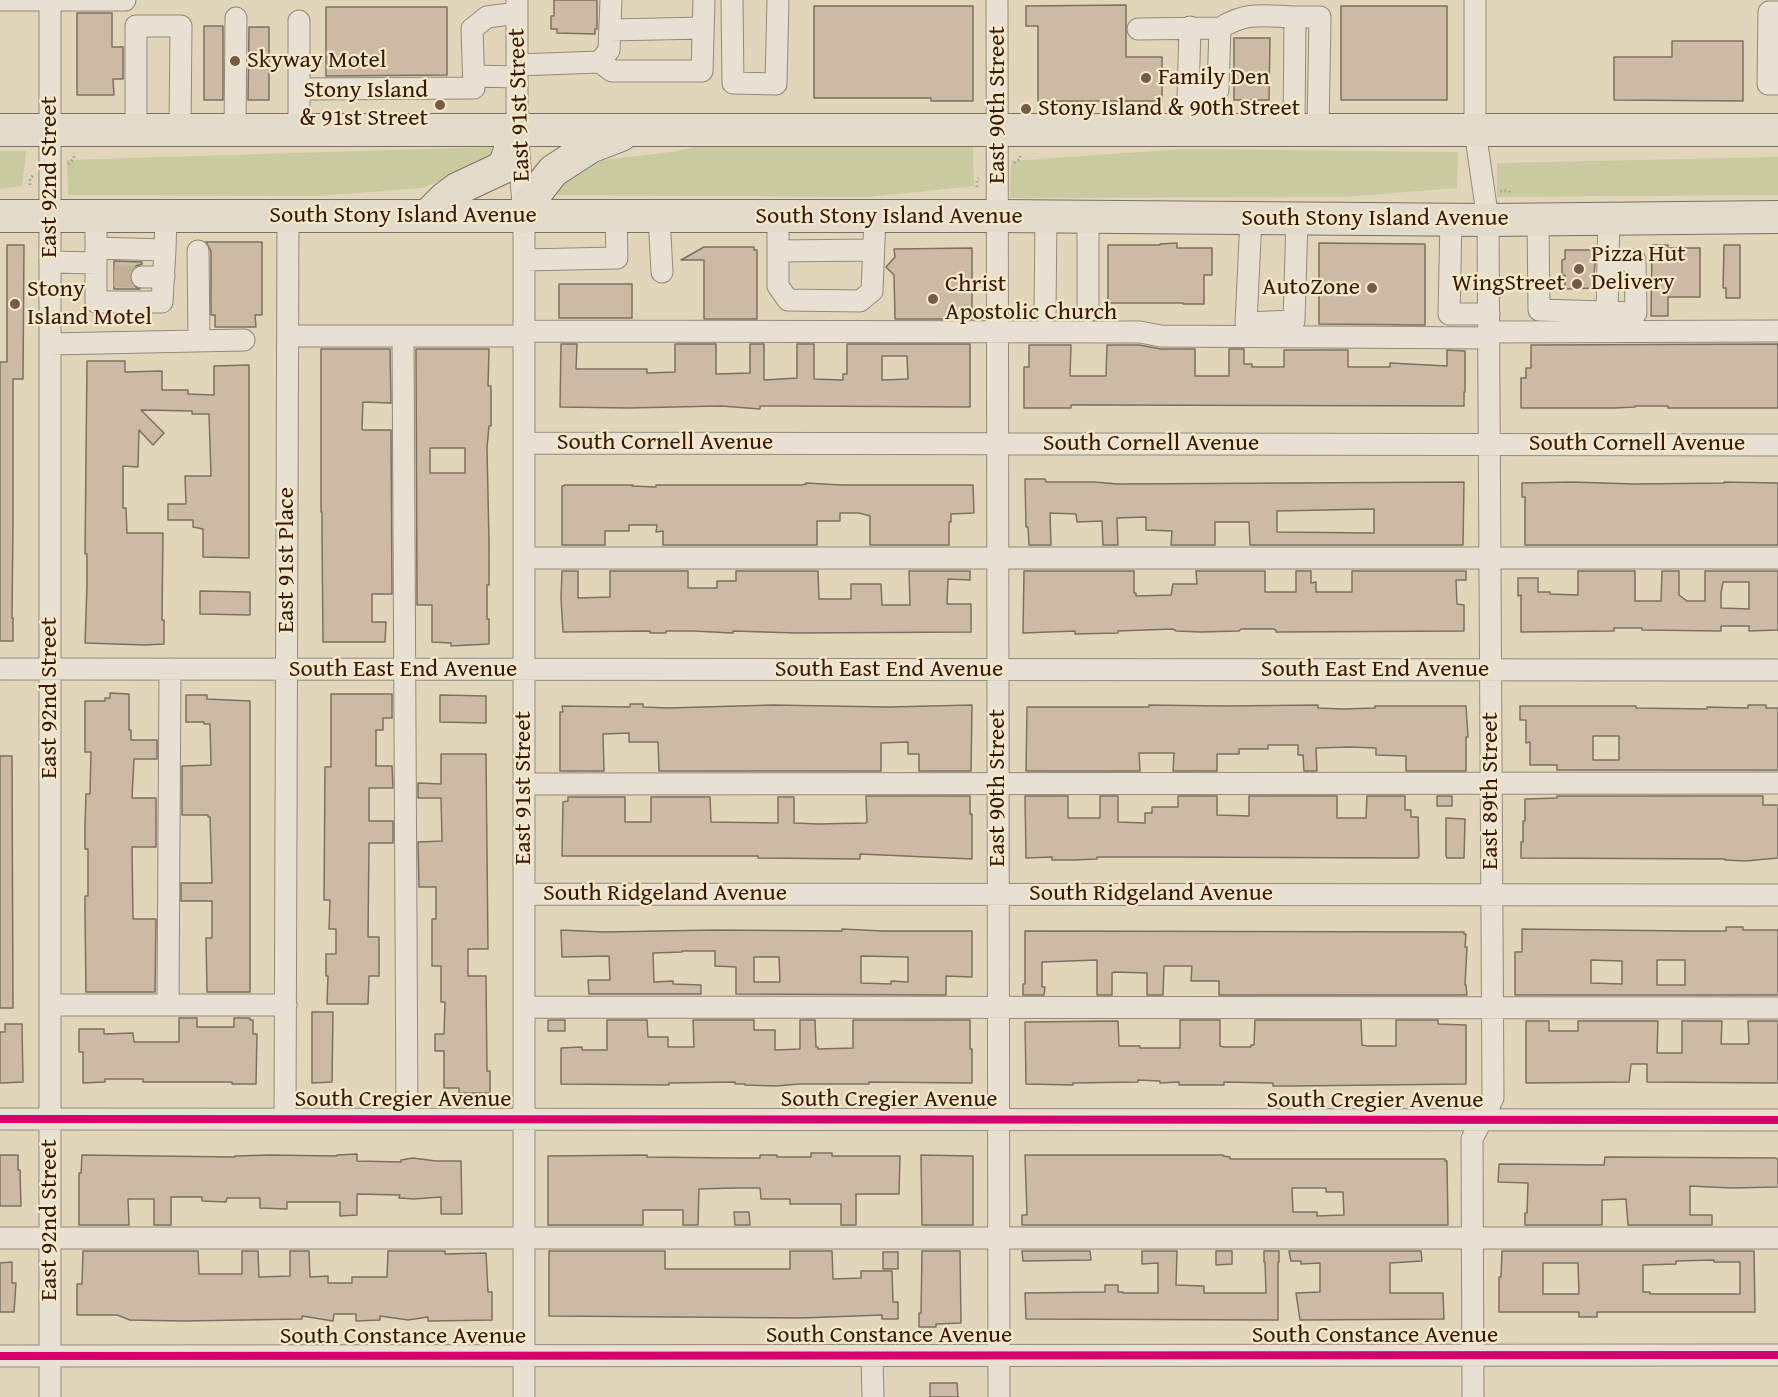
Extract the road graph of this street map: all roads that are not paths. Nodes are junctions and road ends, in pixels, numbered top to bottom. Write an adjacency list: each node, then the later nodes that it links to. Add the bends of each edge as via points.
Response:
1 (0, 0): 2 (street)
2 (50, 0): 3 (street); 28 (street, East 92nd Street)
3 (125, 0)
4 (612, 0): 18 (street)
5 (704, 0): 15 (street)
6 (732, 0): 7 (street, via 733,83 776,84)
7 (778, 0)
8 (997, 0): 26 (street, East 90th Street)
9 (1475, 0): 37 (street, East 89th Street)
10 (517, 7): 20 (street, East 91st Street); 21 (street, via 487,17 472,29)
11 (1778, 12): 22 (street, via 1769,12 1768,84)
12 (236, 18): 31 (street)
13 (299, 21): 23 (street)
14 (1190, 27): 16 (street); 17 (street); 24 (street)
15 (703, 28): 18 (street); 19 (street, via 702,71 612,71)
16 (1220, 28): 24 (street, via 1218,90); 35 (street, via 1247,16 1320,17)
17 (1138, 29)
18 (610, 30): 19 (street, via 609,50)
19 (600, 62): 20 (street)
20 (517, 71): 21 (street); 25 (street, East 91st Street)
21 (474, 76): 23 (street, via 474,88)
22 (1778, 84)
23 (299, 89): 32 (street)
24 (1188, 94): 34 (street)
25 (517, 129): 32 (highway); 33 (highway); 43 (highway, via 504,167 451,193); 45 (street, East 91st Street)
26 (998, 129): 33 (highway); 34 (highway); 44 (street, East 90th Street)
27 (0, 130): 28 (highway)
28 (50, 130): 29 (highway); 39 (street, East 92nd Street)
29 (136, 130): 30 (highway); 30 (street, via 136,26 181,26)
30 (180, 130): 31 (highway)
31 (235, 130): 32 (highway)
32 (299, 130)
33 (636, 130): 45 (highway, via 590,147 553,171 529,202)
34 (1187, 130): 35 (highway)
35 (1306, 130): 37 (highway)
36 (1778, 130): 37 (highway)
37 (1475, 131): 57 (street, East 89th Street)
38 (0, 216): 39 (highway, South Stony Island Avenue)
39 (50, 216): 40 (highway, South Stony Island Avenue); 65 (street, East 92nd Street)
40 (96, 216): 41 (highway, South Stony Island Avenue); 66 (street)
41 (166, 216): 42 (highway, South Stony Island Avenue); 59 (street)
42 (288, 216): 43 (highway, South Stony Island Avenue); 77 (street, East 91st Place)
43 (427, 216): 45 (highway, South Stony Island Avenue)
44 (998, 216): 49 (highway, South Stony Island Avenue); 50 (highway, South Stony Island Avenue); 75 (street, East 90th Street)
45 (524, 217): 46 (highway, South Stony Island Avenue); 63 (street, East 91st Street)
46 (616, 217): 47 (highway, South Stony Island Avenue); 63 (street, via 617,258)
47 (659, 217): 48 (highway, South Stony Island Avenue); 67 (street)
48 (778, 217): 49 (highway, South Stony Island Avenue); 62 (street)
49 (874, 217): 60 (street)
50 (1046, 217): 51 (highway, South Stony Island Avenue); 72 (street)
51 (1088, 217): 53 (highway, South Stony Island Avenue); 70 (street)
52 (1778, 217): 55 (highway, South Stony Island Avenue)
53 (1251, 219): 54 (highway, South Stony Island Avenue); 54 (street, via 1246,323 1294,321)
54 (1297, 219): 56 (highway, South Stony Island Avenue)
55 (1609, 219): 58 (highway, South Stony Island Avenue); 64 (street)
56 (1451, 220): 57 (highway, South Stony Island Avenue); 73 (street, via 1449,314)
57 (1488, 220): 58 (highway, South Stony Island Avenue); 73 (street, East 89th Street)
58 (1538, 220): 71 (street, via 1539,310)
59 (165, 250): 66 (street); 69 (street)
60 (873, 250): 62 (street); 62 (street, via 872,291 860,301 788,300 778,286)
61 (198, 251): 80 (street)
62 (778, 251)
63 (524, 260): 76 (street, East 91st Street)
64 (1608, 260): 71 (street); 71 (street, via 1635,260 1636,313)
65 (50, 262): 66 (street); 81 (street, East 92nd Street)
66 (101, 266): 69 (street, via 96,302 162,302)
67 (662, 272)
68 (142, 277): 69 (street)
69 (164, 277)
70 (1088, 311)
71 (1607, 312)
72 (1045, 313)
73 (1489, 328): 74 (street); 75 (street, via 1173,336 1140,332); 84 (street, East 89th Street)
74 (1778, 331)
75 (997, 332): 76 (street); 83 (street, East 90th Street)
76 (524, 334): 78 (street); 82 (street, East 91st Street)
77 (288, 336): 78 (street); 93 (street, East 91st Place)
78 (404, 336): 94 (street)
79 (244, 340): 80 (street)
80 (199, 341): 81 (street)
81 (50, 344): 91 (street, East 92nd Street)
82 (524, 443): 83 (street, South Cornell Avenue); 86 (street, East 91st Street)
83 (998, 444): 84 (street, South Cornell Avenue); 87 (street, East 90th Street)
84 (1489, 444): 85 (street, South Cornell Avenue); 88 (street, East 89th Street)
85 (1778, 444)
86 (524, 558): 87 (street); 95 (street, East 91st Street)
87 (998, 558): 88 (street); 96 (street, East 90th Street)
88 (1490, 558): 89 (street); 97 (street, East 89th Street)
89 (1778, 558)
90 (0, 669): 91 (street, South East End Avenue)
91 (51, 669): 92 (street, South East End Avenue); 107 (street, East 92nd Street)
92 (170, 669): 93 (street, South East End Avenue); 108 (street)
93 (286, 670): 94 (street, South East End Avenue); 109 (street, East 91st Place)
94 (404, 670): 95 (street, South East End Avenue); 117 (street)
95 (524, 670): 96 (street, South East End Avenue); 101 (street, East 91st Street)
96 (998, 670): 97 (street, South East End Avenue); 102 (street, East 90th Street)
97 (1490, 670): 98 (street, South East End Avenue); 99 (street, East 89th Street)
98 (1778, 670)
99 (1491, 783): 100 (street); 102 (street); 105 (street, East 89th Street)
100 (1778, 783)
101 (524, 784): 102 (street); 103 (street, East 91st Street)
102 (998, 784): 104 (street, East 90th Street)
103 (524, 894): 104 (street, South Ridgeland Avenue); 110 (street, East 91st Street)
104 (999, 894): 105 (street, South Ridgeland Avenue); 111 (street, East 90th Street)
105 (1491, 894): 106 (street, South Ridgeland Avenue); 112 (street, East 89th Street)
106 (1778, 895)
107 (50, 1005): 108 (street); 115 (street, East 92nd Street)
108 (168, 1005): 109 (street)
109 (286, 1005): 116 (street, East 91st Place)
110 (524, 1007): 111 (street); 118 (street, East 91st Street)
111 (999, 1008): 112 (street); 119 (street, East 90th Street)
112 (1492, 1008): 113 (street); 120 (street, East 89th Street, via 1493,1098)
113 (1778, 1008)
114 (0, 1119): 115 (street, South Cregier Avenue)
115 (50, 1119): 116 (street, South Cregier Avenue); 123 (street, East 92nd Street)
116 (285, 1119): 117 (street, South Cregier Avenue)
117 (407, 1119): 118 (street, South Cregier Avenue)
118 (524, 1120): 119 (street, South Cregier Avenue); 124 (street, East 91st Street)
119 (999, 1120): 120 (street, South Cregier Avenue); 126 (street, East 90th Street)
120 (1482, 1120): 121 (street, South Cregier Avenue); 127 (street, East 89th Street, via 1472,1139)
121 (1778, 1120)
122 (0, 1238): 123 (street)
123 (50, 1238): 124 (street); 131 (street, East 92nd Street)
124 (524, 1238): 126 (street); 132 (street, East 91st Street)
125 (1778, 1238): 127 (street)
126 (999, 1239): 127 (street); 134 (street, East 90th Street)
127 (1472, 1239): 128 (street, East 89th Street)
128 (1473, 1355): 129 (street, South Constance Avenue); 134 (street, South Constance Avenue); 139 (street, East 89th Street)
129 (1778, 1355)
130 (0, 1356): 131 (street, South Constance Avenue)
131 (50, 1356): 132 (street, South Constance Avenue); 135 (street, East 92nd Street)
132 (524, 1356): 133 (street, South Constance Avenue); 136 (street, East 91st Street)
133 (872, 1356): 134 (street, South Constance Avenue); 137 (street)
134 (999, 1356): 138 (street, East 90th Street)
135 (50, 1397)
136 (524, 1397)
137 (873, 1397)
138 (999, 1397)
139 (1473, 1397)

